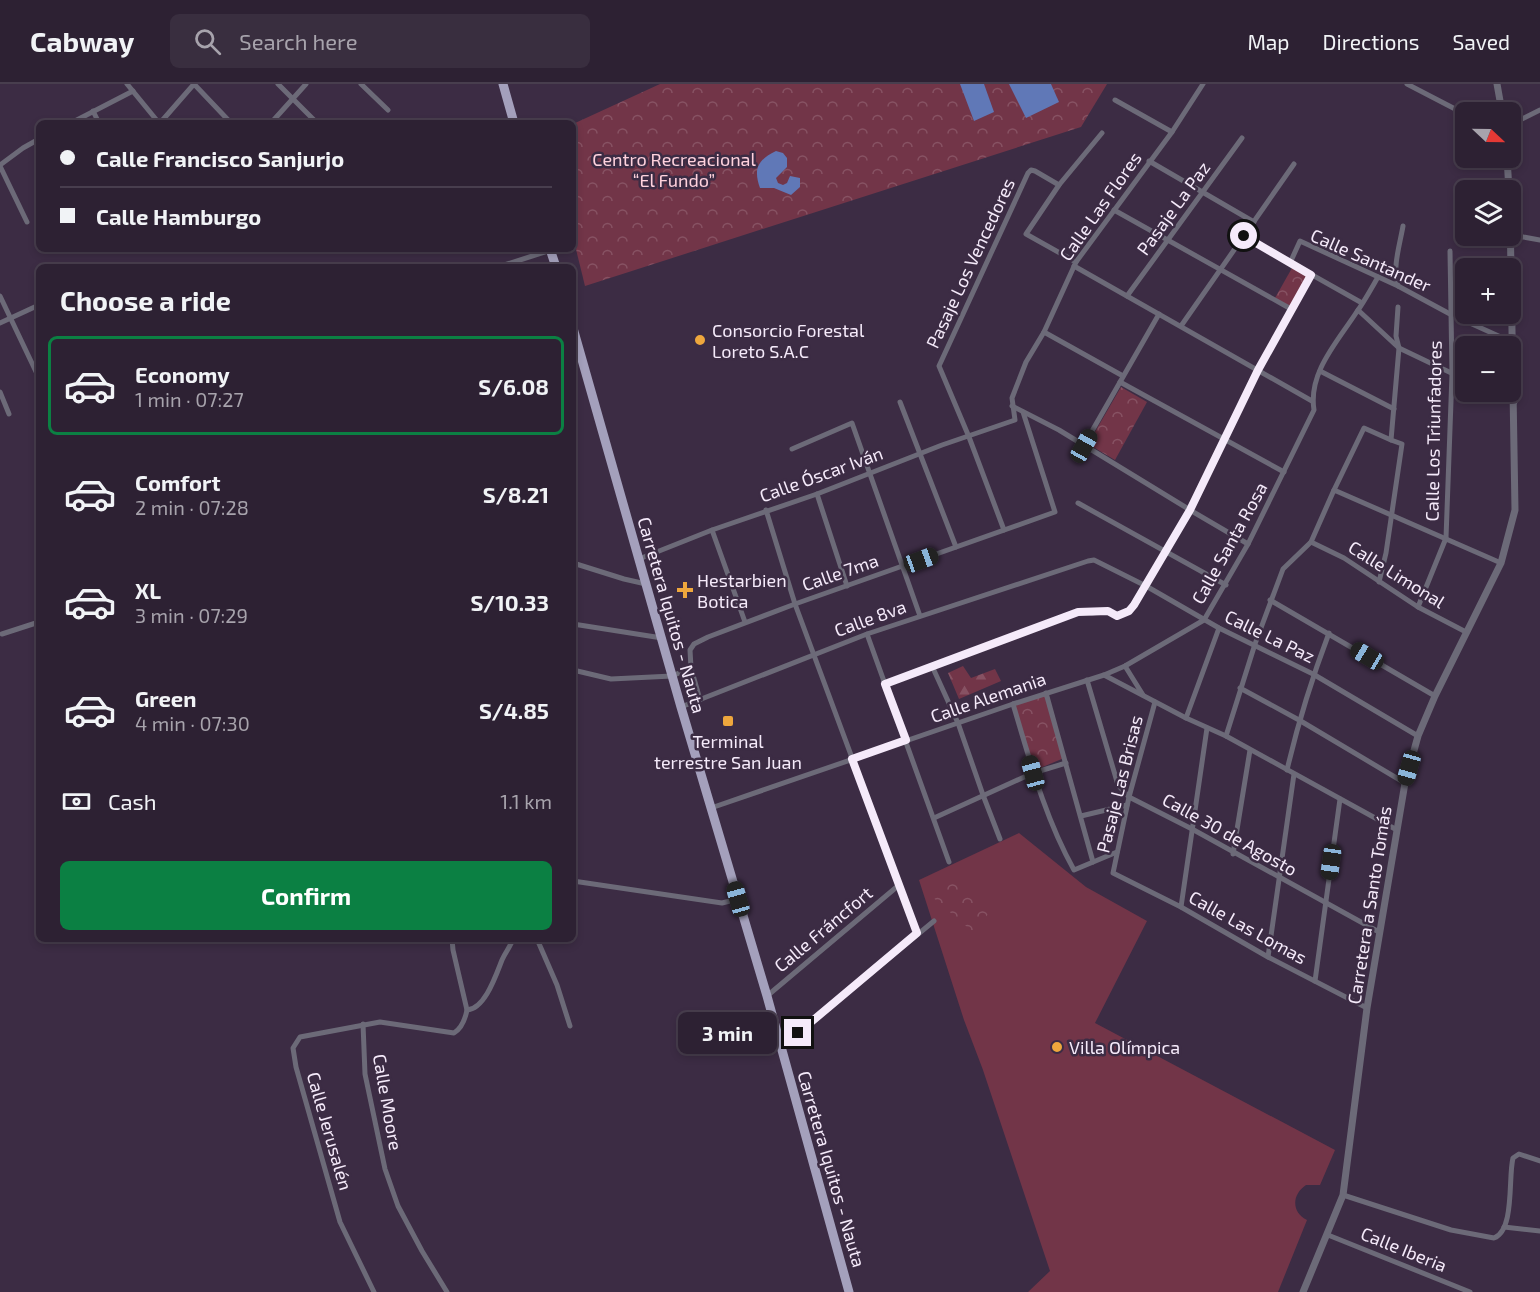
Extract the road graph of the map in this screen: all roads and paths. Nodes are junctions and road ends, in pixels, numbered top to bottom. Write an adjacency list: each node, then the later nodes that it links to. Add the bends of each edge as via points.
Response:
1 (127, 84): 10 (street)
2 (194, 84): 21 (street); 22 (street)
3 (278, 84): 11 (street)
4 (306, 84): 11 (street)
5 (361, 84): 15 (street)
6 (503, 84): 25 (main road)
7 (1203, 84): 27 (street, Calle Las Flores)
8 (1407, 84): 14 (street)
9 (1497, 84): 13 (street)
10 (133, 91): 17 (street); 20 (street)
11 (293, 99): 23 (street); 24 (street)
12 (1115, 100): 27 (street)
13 (1500, 102)
14 (1455, 109)
15 (388, 110)
16 (1540, 110): 26 (street)
17 (93, 111): 18 (street); 19 (street)
18 (76, 120)
19 (98, 120)
20 (157, 120)
21 (162, 120)
22 (228, 120)
23 (274, 120)
24 (314, 120)
25 (513, 120)
26 (1521, 120)
27 (1172, 132): 31 (street, Calle Las Flores)
28 (1102, 134): 34 (street)
29 (1242, 138): 35 (street, Pasaje La Paz)
30 (36, 141): 33 (street)
31 (1149, 161): 35 (street); 36 (street, Calle Las Flores)
32 (1294, 164): 38 (street)
33 (0, 165): 37 (street)
34 (1059, 185): 49 (street, via 1026,234); 87 (street, Pasaje Los Vencedores, via 1035,171 1028,174 939,366)
35 (1203, 192): 38 (street); 43 (street, Pasaje La Paz)
36 (1114, 210): 43 (street); 49 (street, Calle Las Flores)
37 (27, 222)
38 (1254, 222): 40 (street)
39 (1403, 226): 53 (street, via 1396,270)
40 (1244, 236): 47 (street); 50 (street)
41 (1521, 237): 42 (street)
42 (1540, 240)
43 (1168, 241): 50 (street); 55 (street, Pasaje La Paz)
44 (1512, 246): 68 (street, Carretera a Santo Tomás)
45 (1450, 251): 62 (street, Calle Los Triunfadores)
46 (542, 252): 48 (street)
47 (1290, 262): 51 (street); 52 (street, Calle Santander, via 1300,241)
48 (507, 264)
49 (1075, 264): 55 (street); 66 (street, Calle Las Flores)
50 (1220, 270): 59 (street); 65 (street)
51 (1311, 275): 56 (street); 59 (street)
52 (1378, 277): 53 (street, Calle Santander); 56 (street, Calle Santa Rosa)
53 (1398, 286): 62 (street, Calle Santander)
54 (0, 296): 63 (street)
55 (1127, 296): 61 (street)
56 (1362, 303): 60 (street, Calle Santa Rosa)
57 (36, 306): 63 (street)
58 (1398, 307): 70 (street, via 1396,336)
59 (1291, 309): 71 (street)
60 (1358, 310): 70 (street); 72 (street, Calle Santa Rosa)
61 (1159, 314): 65 (street); 76 (street)
62 (1450, 314): 67 (street, Calle Santander); 74 (street, Calle Los Triunfadores)
63 (10, 318): 64 (street); 73 (street)
64 (0, 323)
65 (1181, 326): 71 (street)
66 (1044, 332): 76 (street); 82 (street, Calle Las Flores, via 1026,362)
67 (1499, 336)
68 (1514, 336)
69 (576, 338): 108 (main road, Carretera Iquitos - Nauta)
70 (1400, 348): 74 (street); 83 (street)
71 (1258, 370): 79 (street); 88 (street)
72 (1320, 371): 79 (street, Calle Santa Rosa); 83 (street)
73 (36, 372)
74 (1452, 374): 75 (street); 103 (street, Calle Los Triunfadores)
75 (1455, 375)
76 (1124, 376): 77 (street)
77 (1120, 382): 88 (street); 90 (street)
78 (0, 392): 85 (street)
79 (1312, 401): 94 (street, Calle Santa Rosa, via 1314,410)
80 (900, 402): 92 (street)
81 (1515, 402): 109 (street, Carretera a Santo Tomás, via 1515,510)
82 (1012, 406): 84 (street); 86 (street, Calle Las Flores)
83 (1394, 410): 89 (street)
84 (1023, 412): 90 (street); 102 (street, Calle 7ma, via 1055,512)
85 (9, 414)
86 (1015, 420): 87 (street, Calle Óscar Iván)
87 (969, 437): 92 (street, Calle Óscar Iván); 102 (street)
88 (1224, 440): 94 (street); 99 (street)
89 (1391, 440): 95 (street, via 1364,428); 100 (street, via 1402,444)
90 (1084, 446): 99 (street)
91 (792, 449): 93 (street, via 852,423)
92 (921, 453): 93 (street, Calle Óscar Iván); 106 (street)
93 (871, 472): 96 (street, Calle Óscar Iván); 111 (street)
94 (1284, 472): 105 (street, Calle Santa Rosa)
95 (1334, 490): 100 (street); 104 (street)
96 (817, 494): 98 (street, Calle Óscar Iván); 116 (street)
97 (1078, 503): 107 (street)
98 (766, 510): 101 (street, Calle Óscar Iván); 119 (street)
99 (1190, 510): 105 (street); 107 (street)
100 (1392, 515): 103 (street); 113 (street)
101 (712, 530): 108 (street, Calle Óscar Iván); 123 (street)
102 (1004, 531): 106 (street, Calle 7ma)
103 (1446, 538): 109 (street); 120 (street, Calle Los Triunfadores)
104 (1311, 542): 113 (street, Calle Limonal); 118 (street, via 1283,569)
105 (1248, 544): 115 (street, Calle Santa Rosa)
106 (956, 547): 111 (street, Calle 7ma)
107 (1167, 552): 115 (street); 117 (street)
108 (639, 559): 114 (main road, Carretera Iquitos - Nauta)
109 (1501, 563): 127 (street, Carretera a Santo Tomás)
110 (576, 564): 114 (street)
111 (903, 566): 116 (street, Calle 7ma); 121 (street)
112 (1072, 567): 117 (street, Calle La Paz, via 1094,560); 121 (street, Calle 8va)
113 (1379, 582): 120 (street, Calle Limonal)
114 (647, 584): 131 (main road, Carretera Iquitos - Nauta)
115 (1226, 585): 122 (street, Calle Santa Rosa)
116 (847, 586): 119 (street, Calle 7ma)
117 (1146, 586): 122 (street, Calle La Paz); 134 (street, via 1123,616 1108,611 1083,611)
118 (1270, 600): 128 (street); 132 (street)
119 (795, 604): 123 (street, Calle 7ma); 133 (street)
120 (1418, 607): 127 (street, Calle Limonal)
121 (920, 616): 130 (street, Calle 8va)
122 (1204, 620): 126 (street, Calle La Paz); 135 (street, Calle Santa Rosa)
123 (745, 622): 136 (street, Calle 7ma, via 694,644 690,650)
124 (36, 623): 129 (street)
125 (576, 624): 131 (street)
126 (1219, 628): 132 (street, Calle La Paz); 151 (street)
127 (1467, 632): 146 (street, Carretera a Santo Tomás)
128 (1329, 633): 138 (street); 146 (street)
129 (2, 634)
130 (867, 634): 133 (street, Calle 8va); 142 (street)
131 (662, 638): 140 (main road, Carretera Iquitos - Nauta)
132 (1255, 644): 138 (street, Calle La Paz); 143 (street)
133 (814, 655): 147 (street, Calle 8va); 159 (street)
134 (932, 666): 142 (street); 153 (street)
135 (1125, 666): 139 (street, Calle Santa Rosa); 145 (street)
136 (691, 668): 140 (street); 147 (street)
137 (576, 671): 140 (street, via 611,679)
138 (1313, 674): 152 (street); 156 (street, Calle La Paz)
139 (1104, 675): 141 (street, Calle Alemania); 145 (street)
140 (672, 676): 150 (main road, Carretera Iquitos - Nauta)
141 (1087, 680): 144 (street, Calle Alemania); 166 (street, via 1118,785)
142 (885, 684): 157 (street)
143 (1240, 688): 152 (street); 155 (street)
144 (1046, 693): 149 (street, Calle Alemania); 160 (street)
145 (1144, 696): 148 (street)
146 (1435, 696): 156 (street, Carretera a Santo Tomás)
147 (700, 700): 150 (street, Calle 8va)
148 (1155, 702): 151 (street); 166 (street, Pasaje Las Brisas)
149 (1013, 704): 153 (street, Calle Alemania); 162 (street)
150 (681, 707): 169 (main road, Carretera Iquitos - Nauta)
151 (1186, 718): 154 (street)
152 (1299, 720): 161 (street); 164 (street)
153 (958, 723): 157 (street, Calle Alemania); 165 (street)
154 (1207, 728): 155 (street); 172 (street)
155 (1226, 736): 158 (street)
156 (1418, 736): 164 (street, Carretera a Santo Tomás)
157 (906, 740): 159 (street, Calle Alemania); 171 (street)
158 (1251, 750): 161 (street); 176 (street)
159 (852, 759): 169 (street, Calle Alemania); 182 (street)
160 (1066, 764): 162 (street); 170 (street)
161 (1287, 770): 163 (street)
162 (1033, 773): 165 (street); 178 (street, via 1074,870)
163 (1294, 774): 167 (street); 180 (street)
164 (1405, 783): 173 (street, Carretera a Santo Tomás)
165 (983, 795): 171 (street); 174 (street)
166 (1129, 797): 168 (street, Pasaje Las Brisas); 172 (street, Calle 30 de Agosto)
167 (1340, 799): 173 (street); 184 (street)
168 (1127, 805): 170 (street); 175 (street, Pasaje Las Brisas)
169 (711, 808): 183 (main road, Carretera Iquitos - Nauta)
170 (1081, 816): 178 (street)
171 (934, 818): 177 (street)
172 (1192, 829): 176 (street, Calle 30 de Agosto); 185 (street)
173 (1397, 830): 188 (street, Carretera a Santo Tomás)
174 (1000, 838)
175 (1117, 852): 178 (street); 179 (street, Pasaje Las Brisas)
176 (1233, 854): 180 (street, Calle 30 de Agosto)
177 (950, 862)
178 (1094, 862)
179 (1113, 873): 185 (street, Calle Las Lomas)
180 (1278, 878): 184 (street, Calle 30 de Agosto); 192 (street)
181 (576, 881): 183 (street, via 723,903)
182 (899, 885): 187 (street); 194 (street, Calle Fráncfort)
183 (738, 899): 194 (main road, Carretera Iquitos - Nauta)
184 (1326, 903): 188 (street, Calle 30 de Agosto); 193 (street)
185 (1181, 907): 192 (street, Calle Las Lomas)
186 (934, 921): 187 (street)
187 (917, 933): 199 (street)
188 (1379, 933): 195 (street, Carretera a Santo Tomás)
189 (452, 942): 196 (street)
190 (511, 942): 196 (street, via 489,989 474,1008)
191 (538, 942): 198 (street)
192 (1268, 957): 193 (street, Calle Las Lomas)
193 (1315, 981): 195 (street, Calle Las Lomas)
194 (766, 996): 199 (main road, Carretera Iquitos - Nauta)
195 (1367, 1008): 201 (street, Carretera a Santo Tomás)
196 (467, 1010): 197 (street, via 454,1033 380,1022)
197 (363, 1024): 205 (street, Calle Jerusalén, via 300,1037 293,1048 340,1222); 206 (street, Calle Moore, via 365,1074 385,1169 398,1206)
198 (570, 1026)
199 (781, 1047): 207 (main road, Carretera Iquitos - Nauta)
200 (1540, 1161): 202 (street, via 1519,1154 1513,1158)
201 (1343, 1195): 202 (street, via 1451,1230 1494,1239); 204 (street, Carretera a Santo Tomás)
202 (1504, 1227): 203 (street)
203 (1540, 1231)
204 (1328, 1235): 208 (street, Carretera a Santo Tomás); 209 (street, Calle Iberia)
205 (375, 1292)
206 (447, 1292)
207 (849, 1292)
208 (1303, 1292)
209 (1470, 1292)

